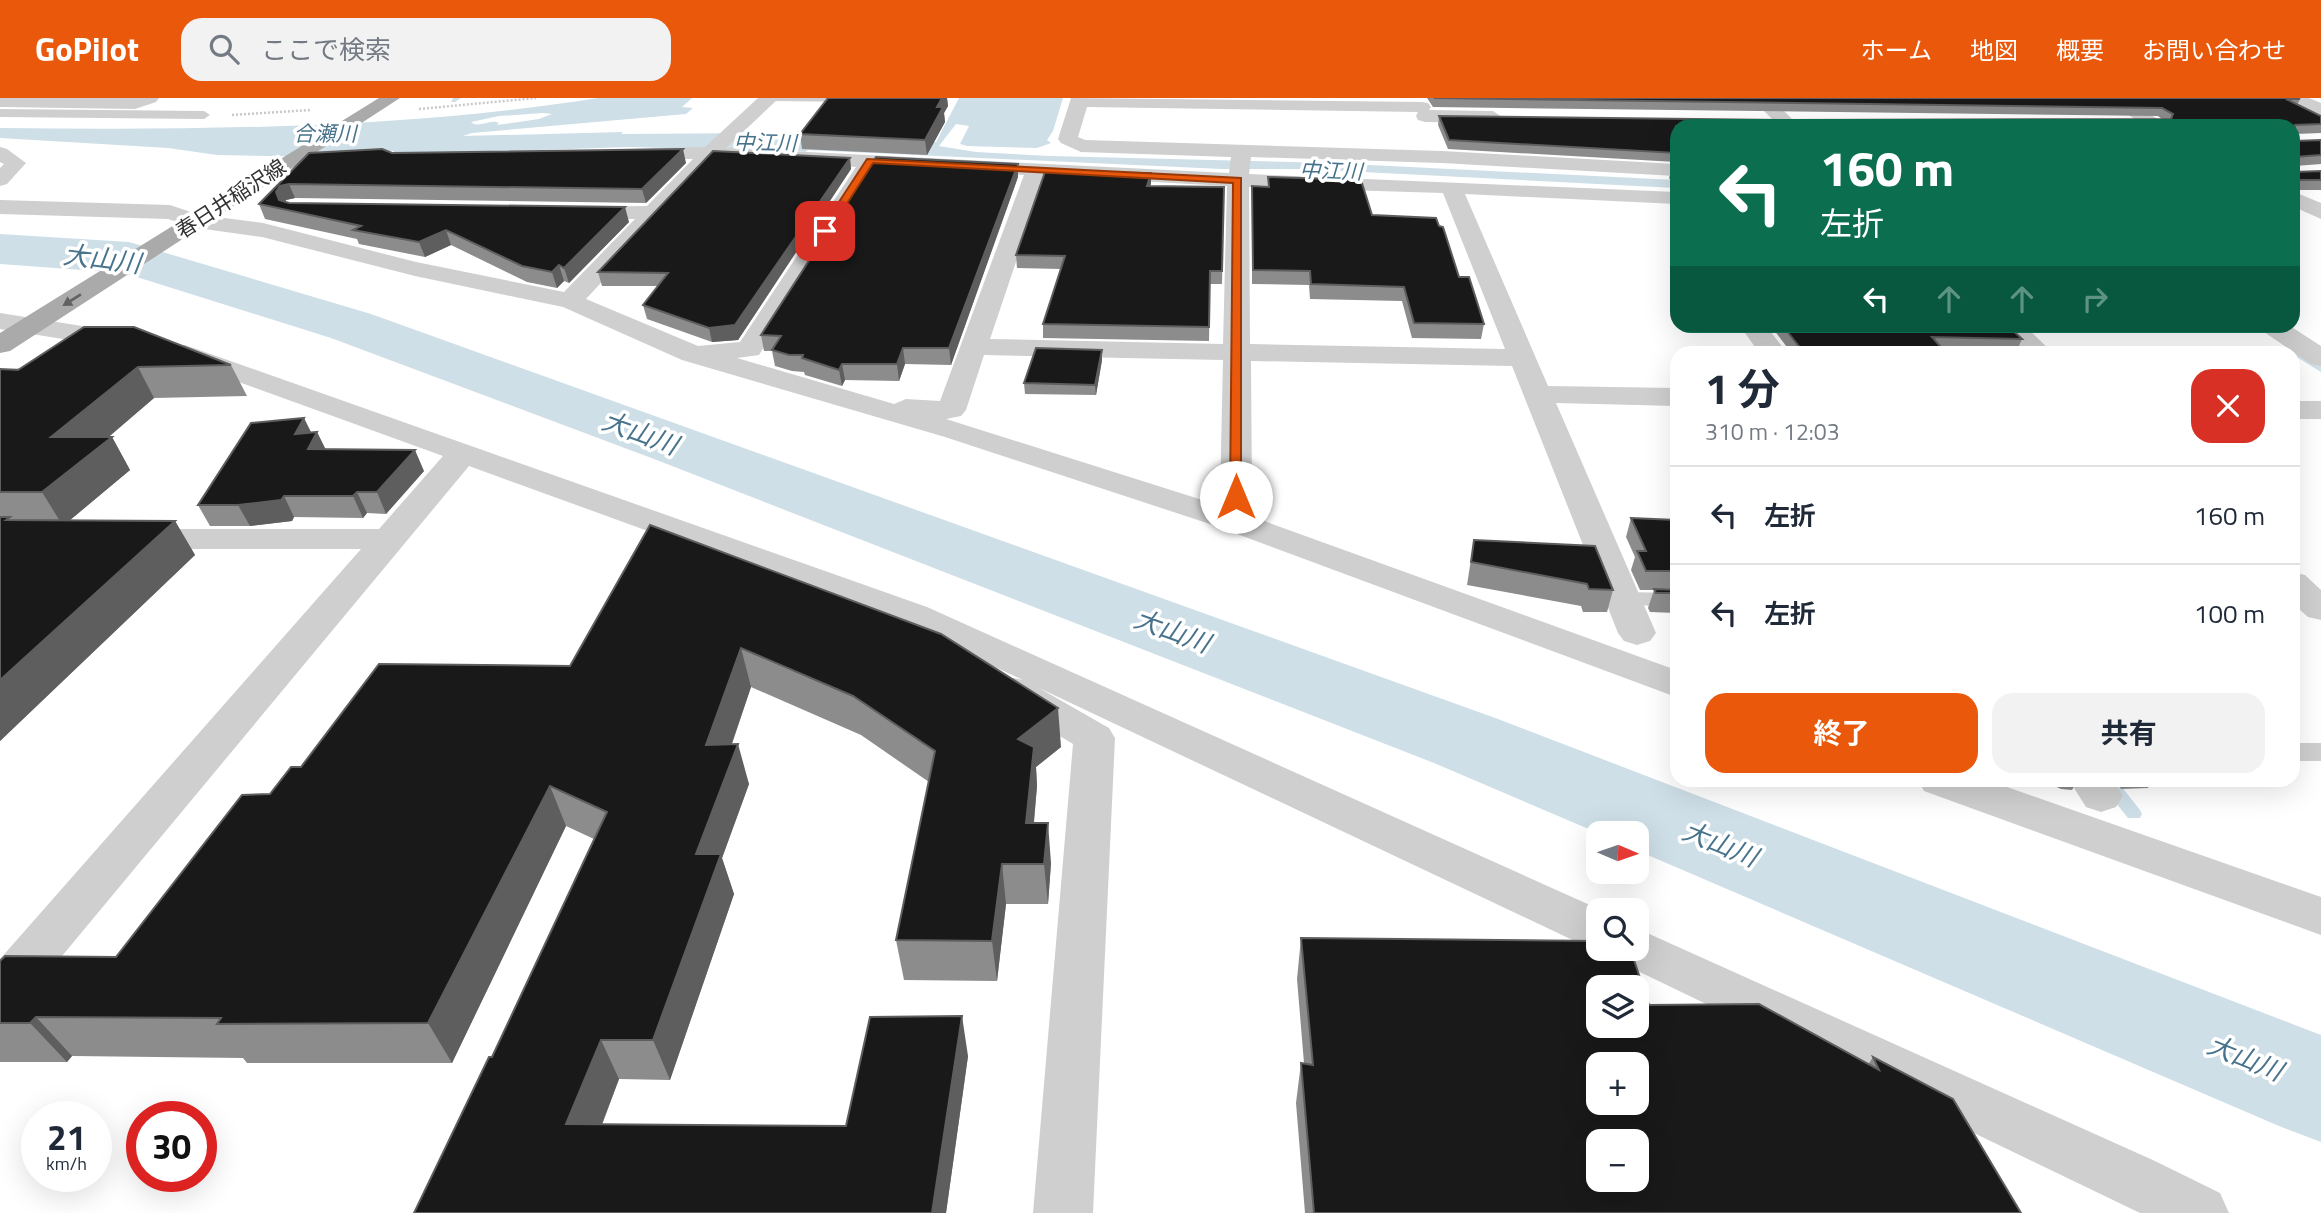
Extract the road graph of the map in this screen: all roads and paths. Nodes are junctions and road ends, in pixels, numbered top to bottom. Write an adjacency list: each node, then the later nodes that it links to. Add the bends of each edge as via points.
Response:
1 (149, 98): 10 (street, via 135,104)
2 (391, 98): 11 (main road, 春日井稲沢線)
3 (536, 98): 11 (path, via 397,111)
4 (770, 98): 8 (lane); 20 (street)
5 (1760, 98): 18 (street)
6 (2110, 98): 19 (street)
7 (2294, 98): 13 (street)
8 (867, 99)
9 (1079, 100): 12 (street); 21 (street, via 1068,139 1080,146)
10 (0, 102)
11 (367, 107): 14 (main road, 春日井稲沢線); 30 (main road, 春日井稲沢線)
12 (1422, 107): 17 (street); 24 (street)
13 (2321, 110)
14 (337, 111): 16 (path); 30 (main road, 春日井稲沢線)
15 (0, 113): 16 (lane)
16 (204, 115)
17 (1508, 117)
18 (1783, 119)
19 (2148, 119)
20 (711, 152): 23 (street); 25 (street); 38 (street)
21 (1241, 152): 24 (street); 29 (street)
22 (0, 153): 28 (street, via 16,163)
23 (611, 153)
24 (1441, 157): 26 (street)
25 (870, 161): 27 (street); 50 (street, via 749,349)
26 (1670, 170)
27 (1036, 171): 29 (street); 48 (street)
28 (0, 180)
29 (1238, 180): 31 (street); 49 (street)
30 (236, 184): 40 (main road, 春日井稲沢線)
31 (1451, 187): 33 (street); 51 (street)
32 (199, 195): 37 (main road, 春日井稲沢線)
33 (1667, 198)
34 (2300, 201): 39 (street)
35 (0, 208): 37 (street)
36 (561, 211): 38 (street)
37 (170, 212): 40 (street); 41 (main road, 春日井稲沢線)
38 (654, 212): 42 (street)
39 (2321, 212)
40 (197, 221): 42 (street, via 263,230 415,269); 43 (main road, 春日井稲沢線, one-way to 43)
41 (60, 279)
42 (570, 301): 50 (street)
43 (14, 315): 46 (main road, 春日井稲沢線); 58 (street, via 196,355)
44 (2018, 333): 47 (street)
45 (2284, 333): 52 (street)
46 (0, 345)
47 (2032, 346)
48 (976, 347): 49 (street); 55 (street, via 951,410)
49 (1237, 353): 51 (street); 59 (street, via 1236,497)
50 (692, 354): 55 (street)
51 (1522, 358): 53 (street)
52 (2321, 358)
53 (1537, 394): 54 (street); 63 (street)
54 (1670, 397)
55 (867, 407): 59 (street)
56 (2300, 410): 57 (street)
57 (2321, 410)
58 (463, 453): 61 (street); 67 (street, via 914,615)
59 (1222, 517): 68 (street)
60 (97, 538): 61 (street)
61 (390, 539): 75 (street)
62 (2300, 590): 65 (street)
63 (1622, 599): 64 (lane); 66 (street)
64 (1670, 600)
65 (2321, 609)
66 (1637, 633)
67 (1010, 661): 73 (street); 76 (street, via 1003,685 1094,738)
68 (1670, 682)
69 (2300, 752): 70 (lane)
70 (2321, 752)
71 (1959, 787): 72 (street)
72 (2321, 916)
73 (1586, 925)
74 (1649, 954): 77 (street)
75 (0, 994)
76 (1063, 1213)
77 (2199, 1213)

